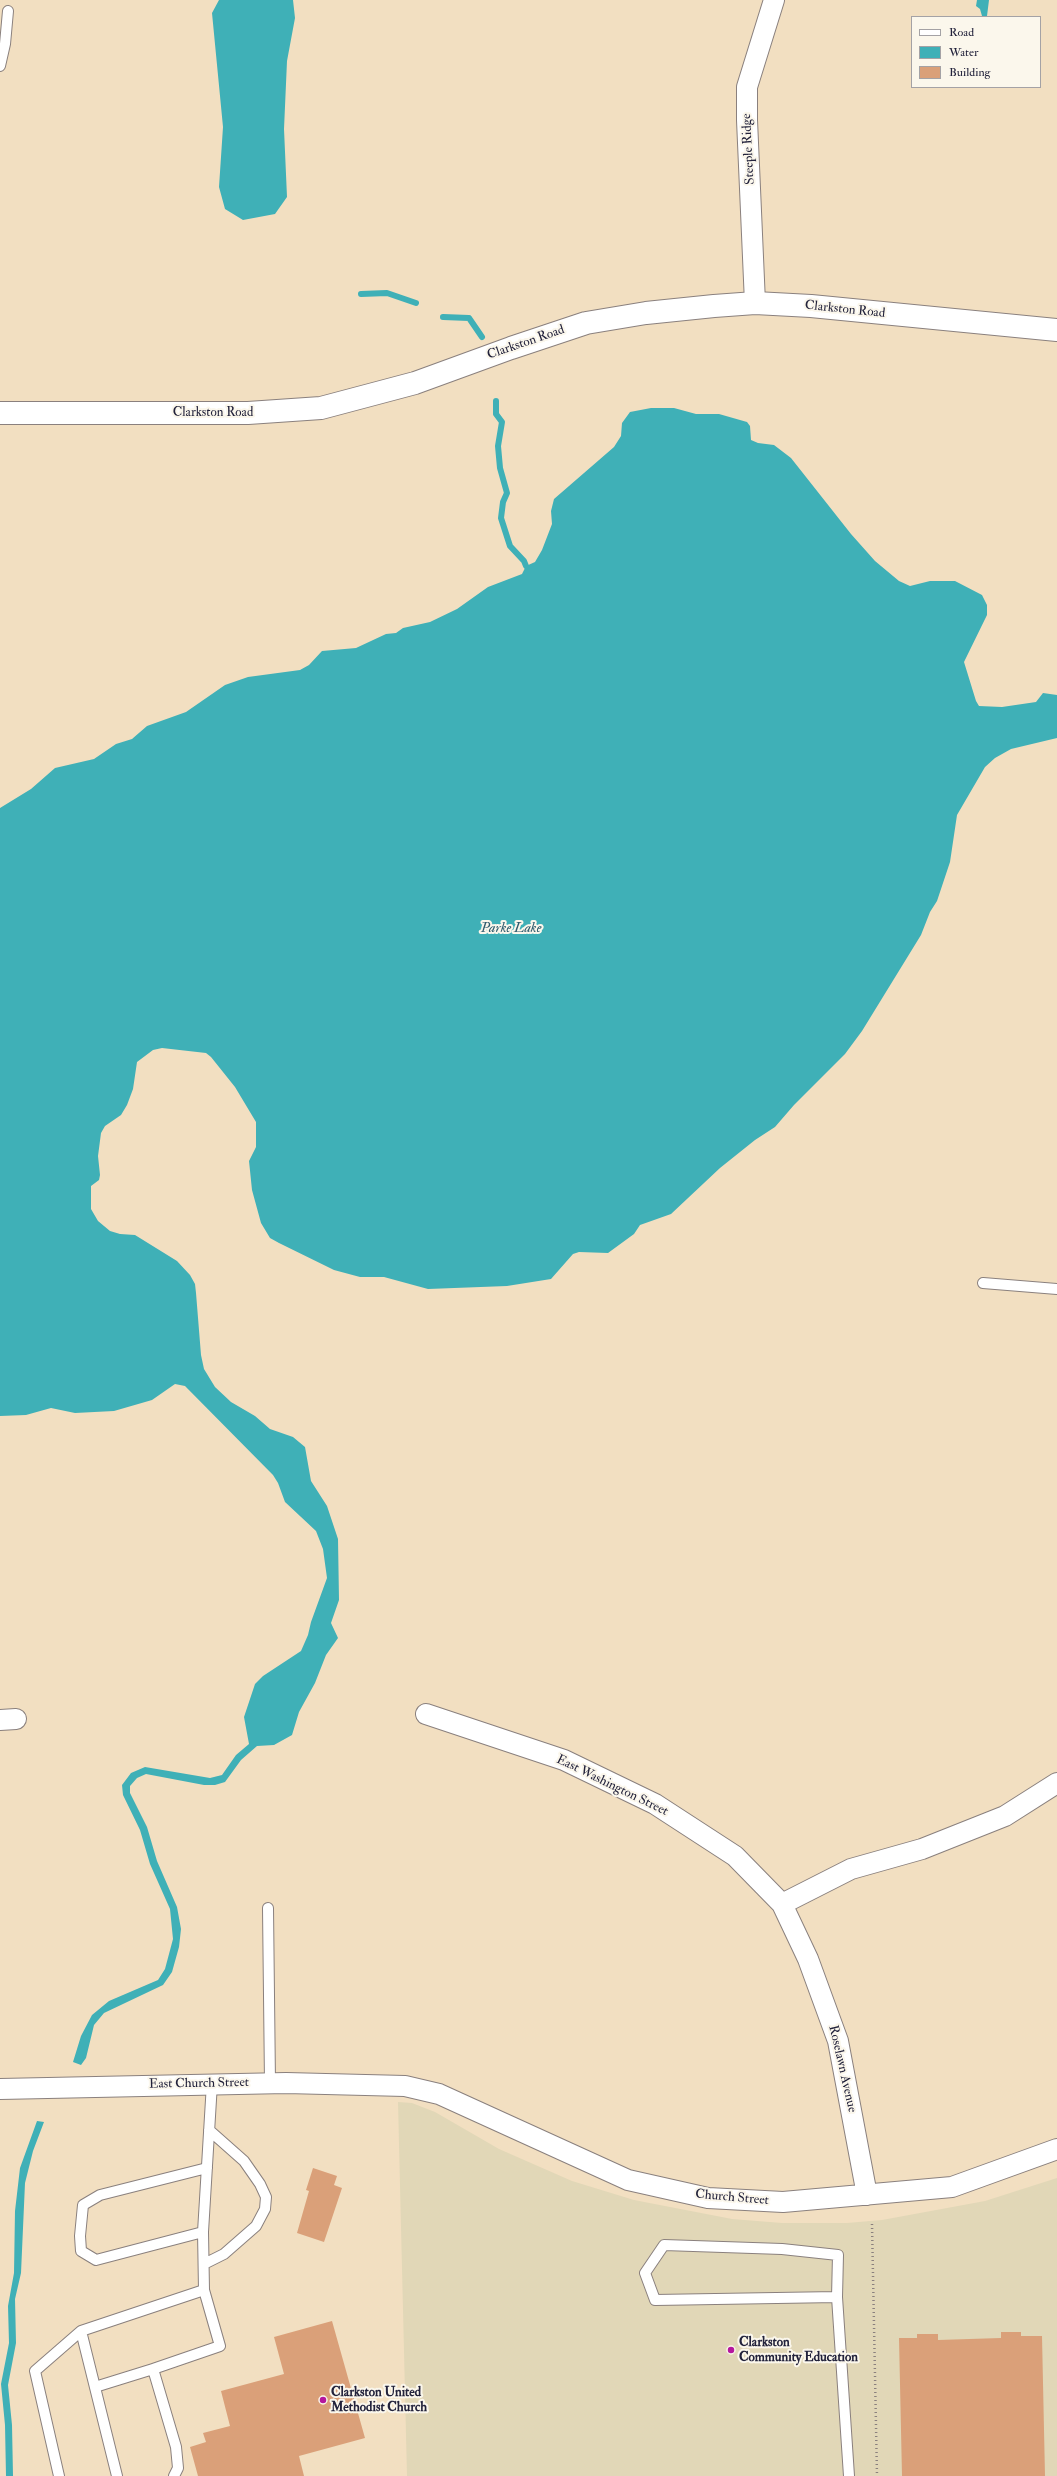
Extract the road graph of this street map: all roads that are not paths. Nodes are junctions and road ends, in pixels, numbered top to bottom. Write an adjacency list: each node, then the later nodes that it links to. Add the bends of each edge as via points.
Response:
1 (774, 0): 4 (street, Steeple Ridge, via 747,87)
2 (8, 11): 3 (lane)
3 (0, 66)
4 (755, 303): 5 (street, Clarkston Road); 6 (street, Clarkston Road, via 646,313 586,323 415,383 321,408 248,413)
5 (1057, 330)
6 (0, 413)
7 (983, 1283): 8 (lane)
8 (1057, 1289)
9 (426, 1714): 11 (street, East Washington Street, via 564,1760 655,1804 735,1856)
10 (1057, 1783): 11 (street, via 1005,1816 922,1849 851,1869)
11 (782, 1904): 20 (street, Roselawn Avenue, via 808,1959 838,2041)
12 (268, 1908): 14 (lane)
13 (212, 2083): 14 (street, East Church Street); 16 (street, East Church Street); 17 (lane)
14 (270, 2083): 15 (street, East Church Street)
15 (397, 2086): 20 (street, Church Street, via 439,2094 628,2180 708,2198 783,2202)
16 (0, 2089)
17 (209, 2130): 19 (lane); 22 (lane, via 244,2161 266,2198 265,2209 256,2226 224,2254)
18 (1057, 2149): 20 (street, Church Street, via 952,2187)
19 (207, 2168): 21 (lane); 21 (lane, via 100,2196 83,2205 81,2251 96,2260)
20 (867, 2196)
21 (203, 2232): 22 (lane)
22 (204, 2264): 23 (lane)
23 (204, 2290): 25 (lane); 26 (lane, via 220,2346)
24 (837, 2297): 24 (lane, via 838,2255 782,2249 664,2245 645,2273 655,2300); 31 (lane)
25 (81, 2331): 27 (lane); 28 (lane, via 36,2371)
26 (153, 2369): 27 (lane); 30 (lane, via 176,2447 178,2468)
27 (95, 2387): 29 (lane)
28 (59, 2476)
29 (117, 2476)
30 (174, 2476)
31 (849, 2476)

